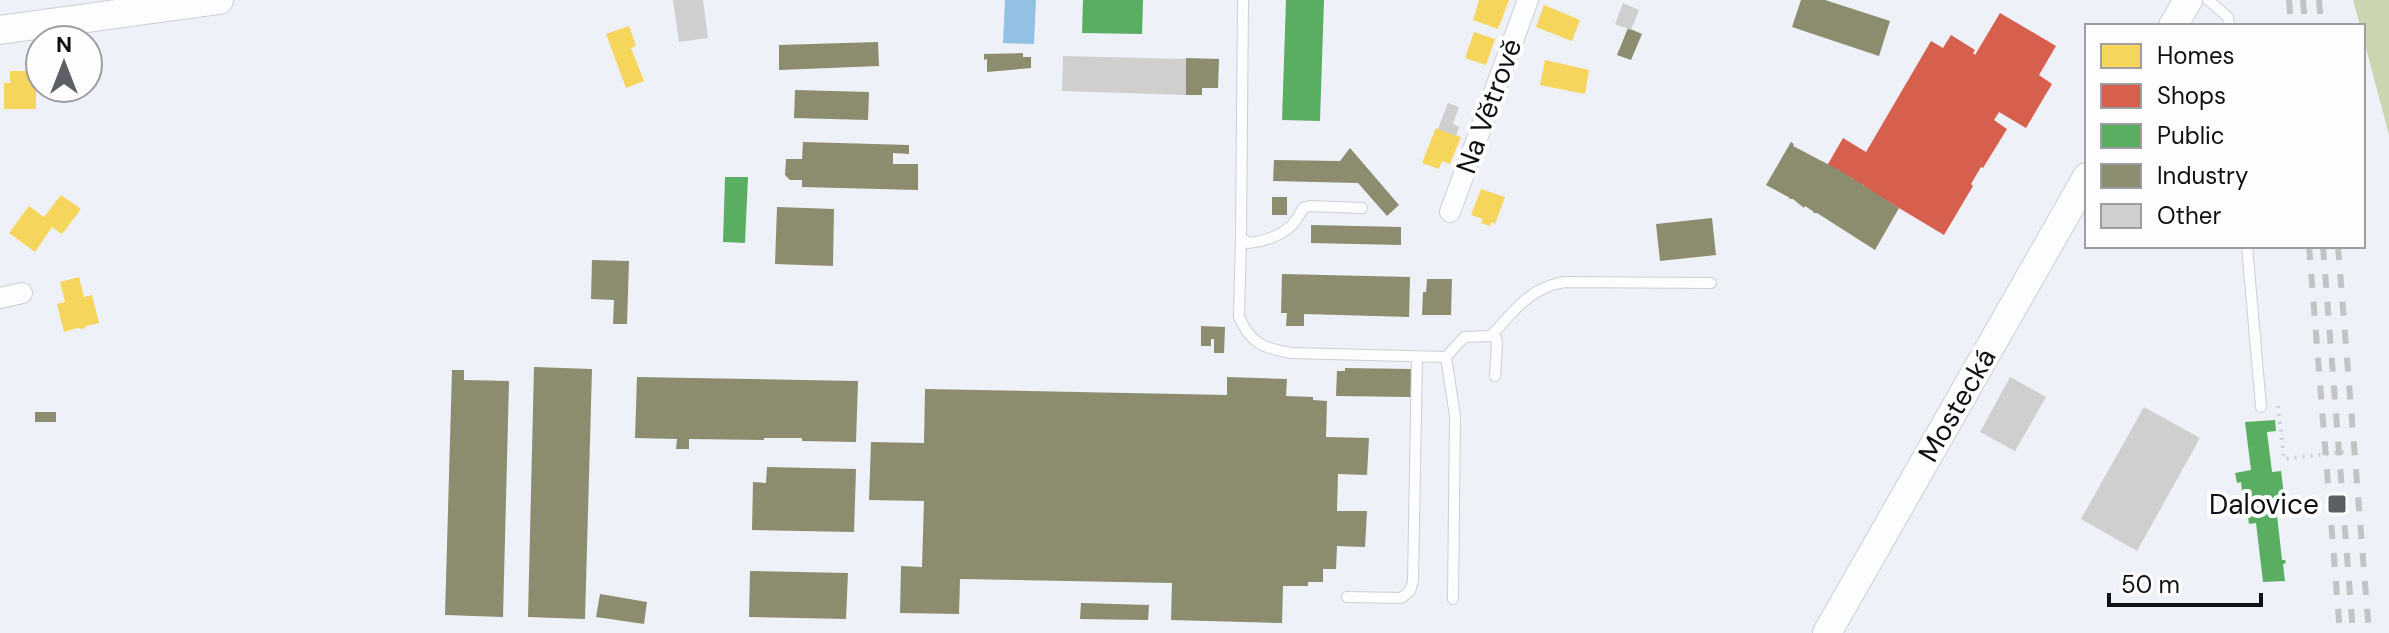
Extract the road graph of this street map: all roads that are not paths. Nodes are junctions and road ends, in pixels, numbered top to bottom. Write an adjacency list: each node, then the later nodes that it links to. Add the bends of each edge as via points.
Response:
1 (219, 0): 8 (street)
2 (1243, 0): 12 (lane)
3 (1528, 0): 11 (street, Na Větrově)
4 (2188, 0): 6 (street)
5 (2208, 0): 7 (lane)
6 (2174, 24)
7 (2229, 24)
8 (0, 30)
9 (2085, 181): 24 (street, Mostecká)
10 (1362, 208): 12 (lane, via 1310,206 1272,238 1248,243)
11 (1450, 212)
12 (1241, 237): 18 (lane, via 1239,317 1254,342 1291,353)
13 (2247, 248): 21 (lane)
14 (1711, 283): 17 (lane, via 1550,284 1530,295)
15 (22, 293): 16 (street)
16 (0, 298)
17 (1491, 336): 19 (lane, via 1464,337); 20 (lane, via 1497,343)
18 (1417, 357): 19 (lane); 22 (lane, via 1413,581 1401,598)
19 (1446, 357): 23 (lane, via 1455,416)
20 (1495, 376)
21 (2261, 407)
22 (1347, 597)
23 (1453, 599)
24 (1827, 633)

